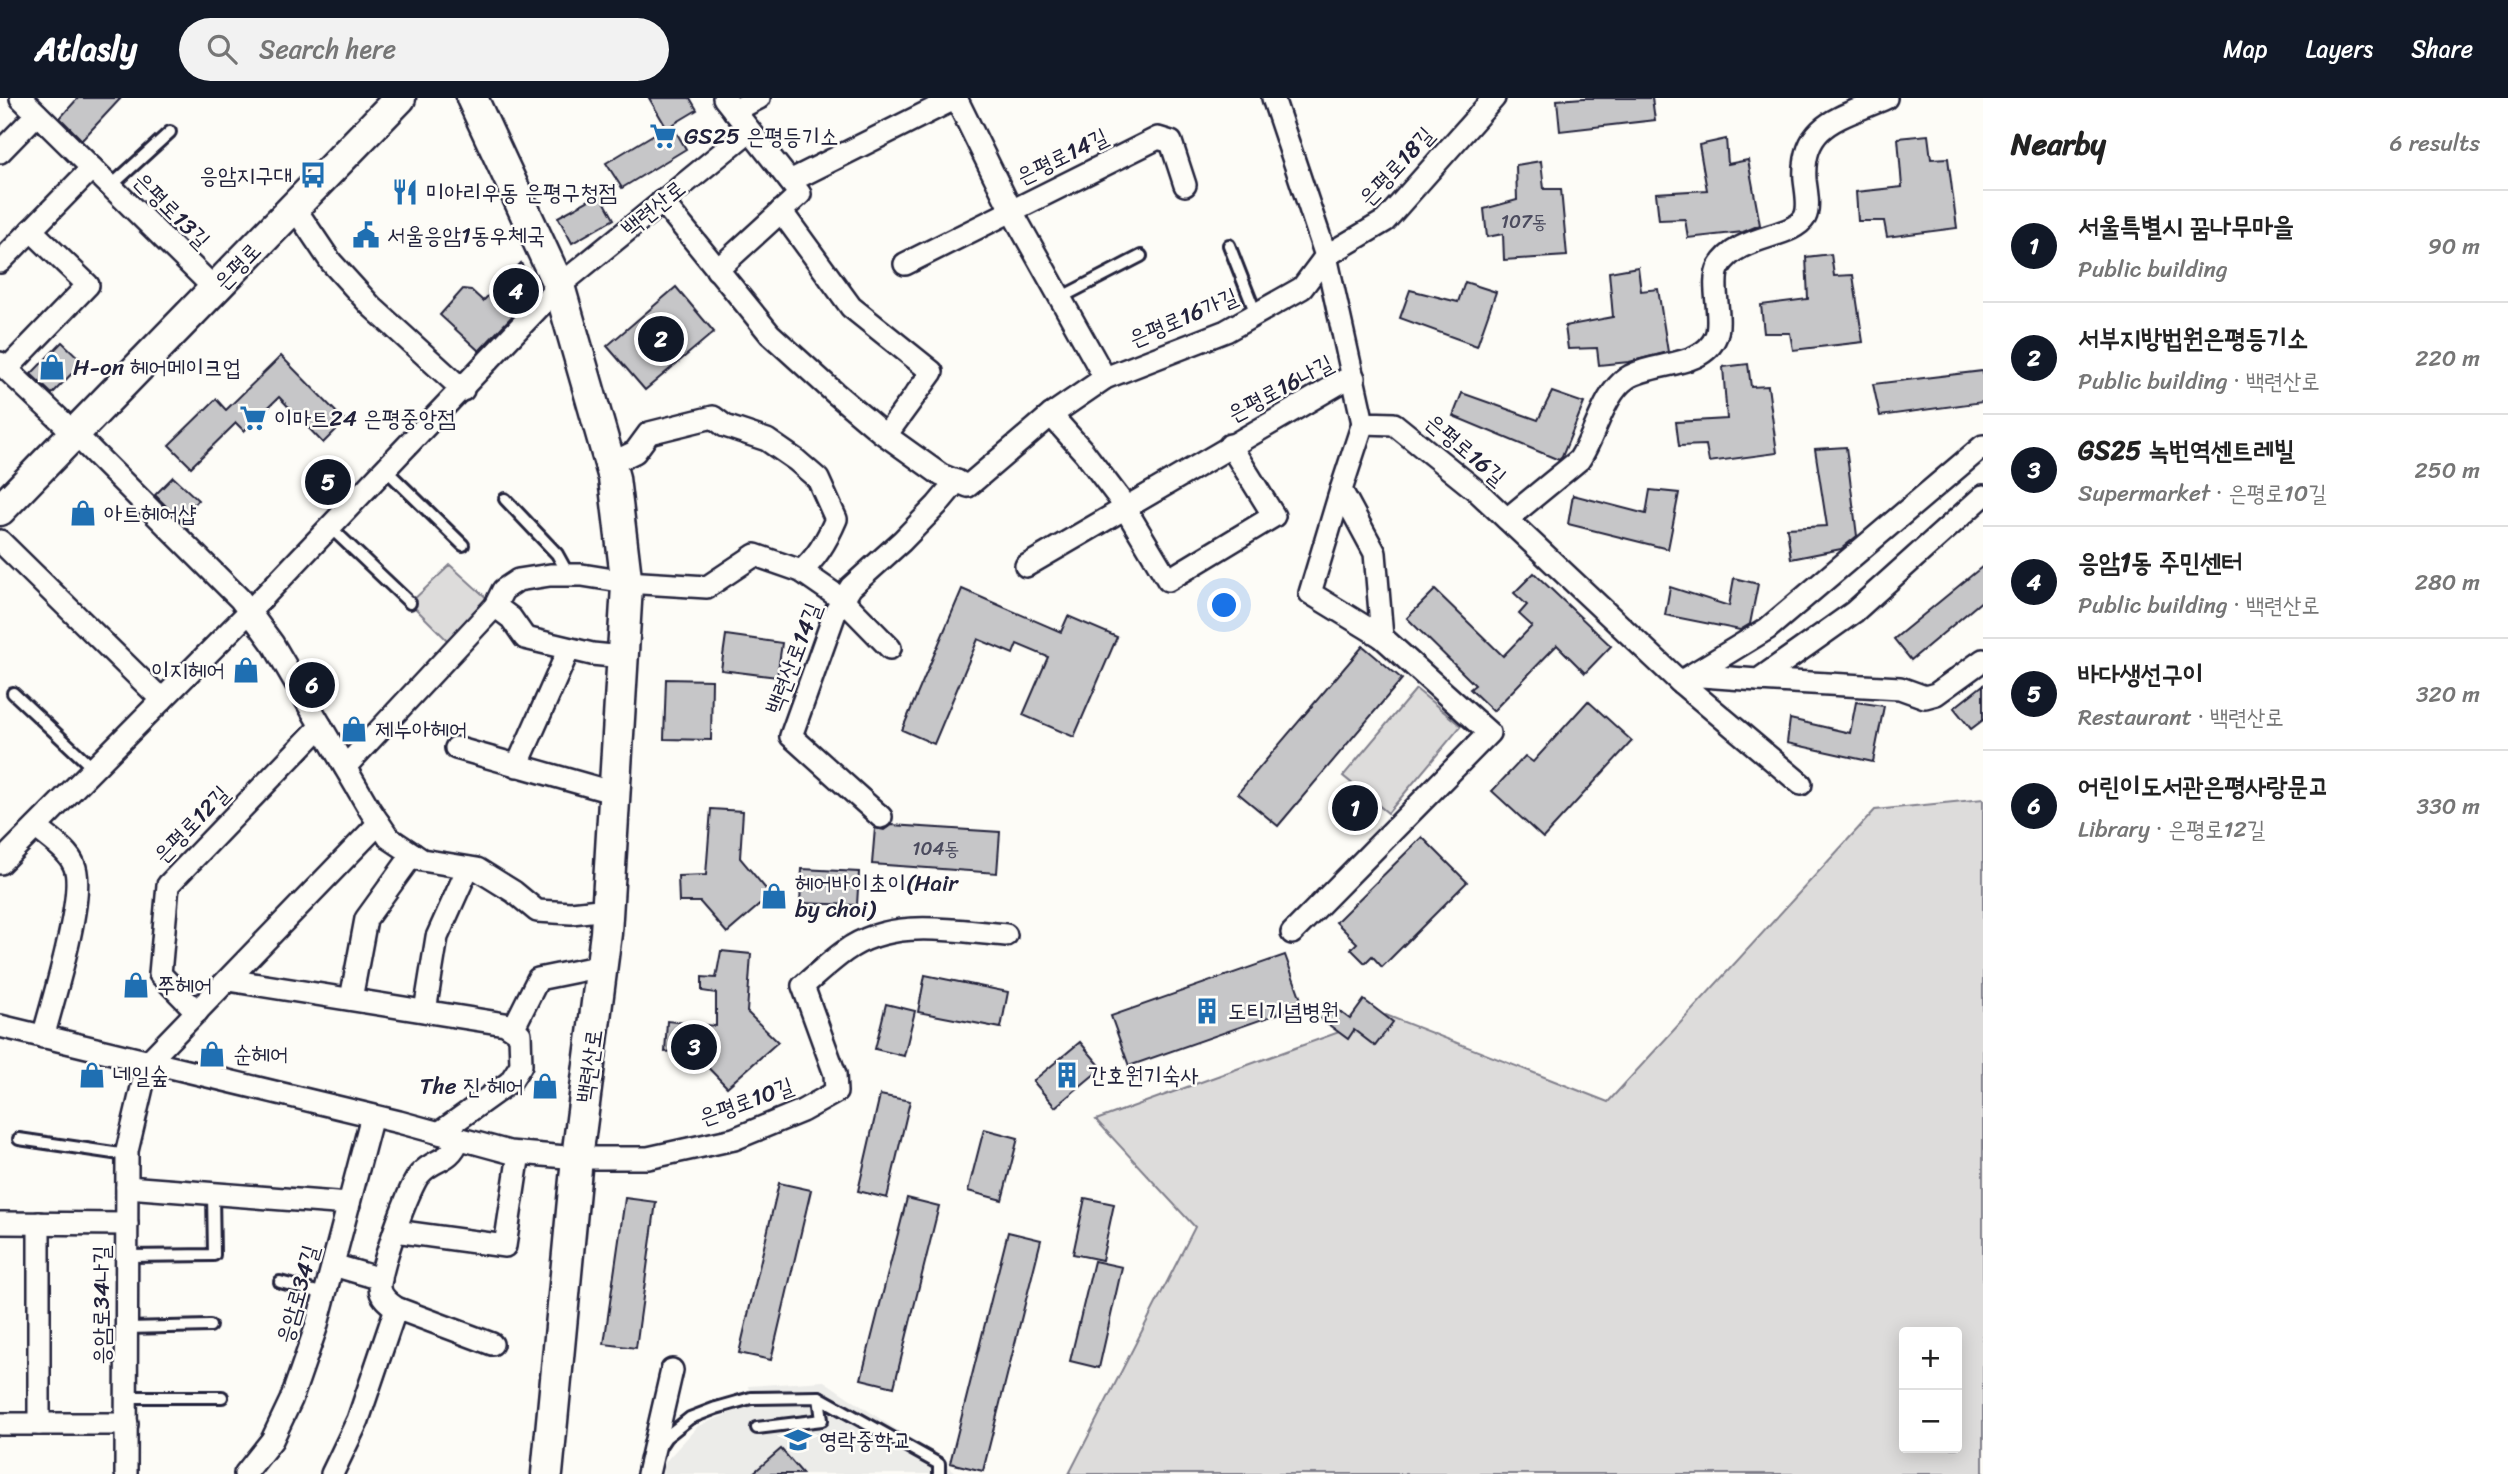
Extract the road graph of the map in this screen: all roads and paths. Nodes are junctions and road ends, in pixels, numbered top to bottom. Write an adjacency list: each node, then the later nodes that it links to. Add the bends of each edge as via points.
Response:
1 (21, 98): 9 (street, 은평로13길)
2 (400, 98): 18 (main road, 은평로)
3 (472, 98): 28 (main road, 백련산로)
4 (759, 98): 8 (street)
5 (1273, 98): 23 (street)
6 (1494, 98): 23 (street, 은평로18길, via 1385,221)
7 (1886, 98): 50 (street, via 1824,126 1809,142 1804,160 1808,210 1804,219 1745,244 1718,269 1716,335 1703,352 1626,379 1611,395 1578,460)
8 (729, 105): 10 (street)
9 (37, 114): 12 (street); 13 (street, 은평로13길)
10 (749, 131): 14 (street); 17 (street, 백련산로)
11 (170, 132): 16 (lane)
12 (0, 152)
13 (92, 168): 16 (street, 은평로13길); 21 (street)
14 (790, 181): 19 (street, 은평로14길, via 956,98); 20 (street, via 800,194)
15 (1185, 185): 19 (street, 은평로14길, via 1171,142 1158,138)
16 (111, 186): 29 (street, 은평로13길)
17 (662, 201): 27 (street); 28 (street, 백련산로)
18 (294, 207): 29 (main road, 은평로); 35 (street, via 331,262 371,306)
19 (1011, 210): 26 (street, 은평로14길); 30 (street, 은평로14길)
20 (781, 212): 27 (street); 39 (street, via 851,307 932,372)
21 (31, 230): 25 (street); 32 (street, via 89,285)
22 (1229, 245): 31 (lane)
23 (1326, 256): 31 (street, 은평로16가길, via 1302,288); 34 (street)
24 (1141, 257): 30 (lane)
25 (0, 262)
26 (905, 264)
27 (717, 270): 39 (street, via 770,334)
28 (559, 286): 35 (street, 백련산로); 42 (main road, 백련산로)
29 (215, 289): 38 (main road, 은평로)
30 (1060, 298): 33 (street, 은평로14길)
31 (1256, 314): 33 (street, 은평로16가길, via 1226,331)
32 (3, 366): 38 (street)
33 (1105, 378): 36 (street, 은평로16가길)
34 (1354, 378): 37 (street); 40 (street, 은평로16나길)
35 (463, 390): 43 (street, 백련산로)
36 (1051, 415): 44 (street, via 968,486); 48 (street, 은평로16나길)
37 (1363, 423): 45 (street); 50 (street, 은평로16길, via 1394,424)
38 (74, 433): 49 (main road, 은평로); 61 (street)
39 (886, 435): 44 (street, via 941,475)
40 (1230, 445): 48 (street, 은평로16나길); 48 (street, 은평로16나길, via 1274,516 1167,580)
41 (1983, 446): 68 (street, via 1766,629)
42 (610, 464): 55 (street, via 635,452 649,433 713,417 725,426 767,440 818,480 836,519 811,563); 57 (main road, 백련산로)
43 (386, 470): 51 (street, 백련산로); 53 (lane)
44 (957, 481): 58 (street, 백련산로14길)
45 (1342, 490): 62 (street, via 1375,553); 62 (street, via 1310,593)
46 (1983, 496): 67 (street, via 1854,612)
47 (505, 499): 56 (lane, via 558,554)
48 (1124, 507): 54 (street, 은평로16나길)
49 (0, 510)
50 (1507, 519): 68 (street, 은평로16길)
51 (331, 528): 59 (lane); 61 (street)
52 (0, 541): 70 (street)
53 (463, 545)
54 (1026, 566)
55 (801, 571): 57 (street, via 754,555 707,587); 58 (street)
56 (568, 575): 57 (street); 60 (street, via 518,580 503,590)
57 (626, 582): 65 (main road, 백련산로)
58 (843, 600): 63 (street); 78 (street, 백련산로14길, via 791,736)
59 (410, 603)
60 (495, 606): 64 (street, via 525,638); 74 (street)
61 (250, 612): 70 (street); 71 (street)
62 (1382, 637): 85 (street, via 1489,733)
63 (890, 648)
64 (569, 649): 65 (street); 73 (street)
65 (623, 657): 77 (main road, 백련산로)
66 (1983, 660): 67 (street, via 1925,697 1900,688)
67 (1758, 680): 68 (street, via 1702,676)
68 (1680, 682): 76 (street, 은평로16길)
69 (12, 693): 75 (lane)
70 (162, 700): 75 (street)
71 (321, 726): 74 (street); 91 (street, 은평로12길, via 168,885 160,974)
72 (456, 748): 73 (street)
73 (517, 766): 77 (street)
74 (345, 767): 79 (street)
75 (94, 769): 80 (street)
76 (1801, 784)
77 (615, 793): 84 (main road, 백련산로)
78 (881, 817)
79 (379, 823): 81 (street, via 389,838); 88 (street)
80 (36, 827): 82 (street); 94 (street, via 69,856 76,869 75,917)
81 (413, 854): 83 (street, via 422,860); 89 (street, via 366,919)
82 (0, 863)
83 (468, 868): 84 (street, via 514,892 537,911); 90 (street, via 437,936)
84 (608, 909): 87 (main road, 백련산로)
85 (1293, 933)
86 (1006, 935): 101 (street, 은평로10길, via 923,928 885,933 847,949 803,986 835,1074 836,1092 802,1111 734,1139 648,1158)
87 (602, 966): 93 (street, via 538,979); 101 (main road, 백련산로)
88 (228, 980): 89 (street); 91 (street)
89 (351, 999): 90 (street)
90 (425, 1011): 93 (street)
91 (197, 1012): 95 (street)
92 (0, 1026): 94 (street, 은평로10길)
93 (513, 1029): 97 (street, via 520,1034 520,1065 510,1082)
94 (43, 1037): 95 (street, 은평로10길)
95 (148, 1062): 96 (street, 은평로10길); 100 (street, 응암로34나길)
96 (372, 1116): 97 (street, 은평로10길); 104 (street, 응암로34길)
97 (449, 1136): 99 (street, 은평로10길); 108 (street, via 454,1152 420,1172)
98 (19, 1139): 100 (lane)
99 (519, 1153): 101 (street, 은평로10길); 108 (street, via 505,1247)
100 (127, 1155): 102 (street, 응암로34나길)
101 (577, 1158): 130 (main road, 백련산로)
102 (127, 1187): 103 (street); 107 (street, 응암로34나길)
103 (213, 1194): 104 (street); 109 (lane, via 214,1255)
104 (349, 1204): 110 (street, 응암로34길)
105 (0, 1223): 106 (street)
106 (39, 1223): 107 (street); 123 (street)
107 (127, 1224): 109 (street, 응암로34나길)
108 (395, 1231): 111 (street)
109 (127, 1256): 116 (street, 응암로34나길)
110 (333, 1265): 111 (street); 113 (street, 응암로34길)
111 (381, 1279): 114 (street, via 385,1300)
112 (280, 1282): 113 (lane)
113 (325, 1294): 128 (street, 응암로34길, via 291,1401 272,1440)
114 (396, 1308): 117 (street); 129 (street, via 358,1420)
115 (210, 1326): 116 (lane)
116 (127, 1328): 119 (street, 응암로34나길)
117 (492, 1344)
118 (671, 1370): 126 (street)
119 (127, 1396): 120 (lane); 124 (street, 응암로34나길)
120 (222, 1397)
121 (819, 1397): 125 (lane, via 822,1420); 126 (lane, via 751,1398 690,1418 666,1437); 131 (lane, via 939,1464)
122 (0, 1424): 123 (street)
123 (39, 1424): 124 (street)
124 (127, 1424): 127 (street, 응암로34나길)
125 (757, 1428)
126 (649, 1469)
127 (126, 1474)
128 (245, 1474)
129 (332, 1474)
130 (547, 1474)
131 (939, 1474)

